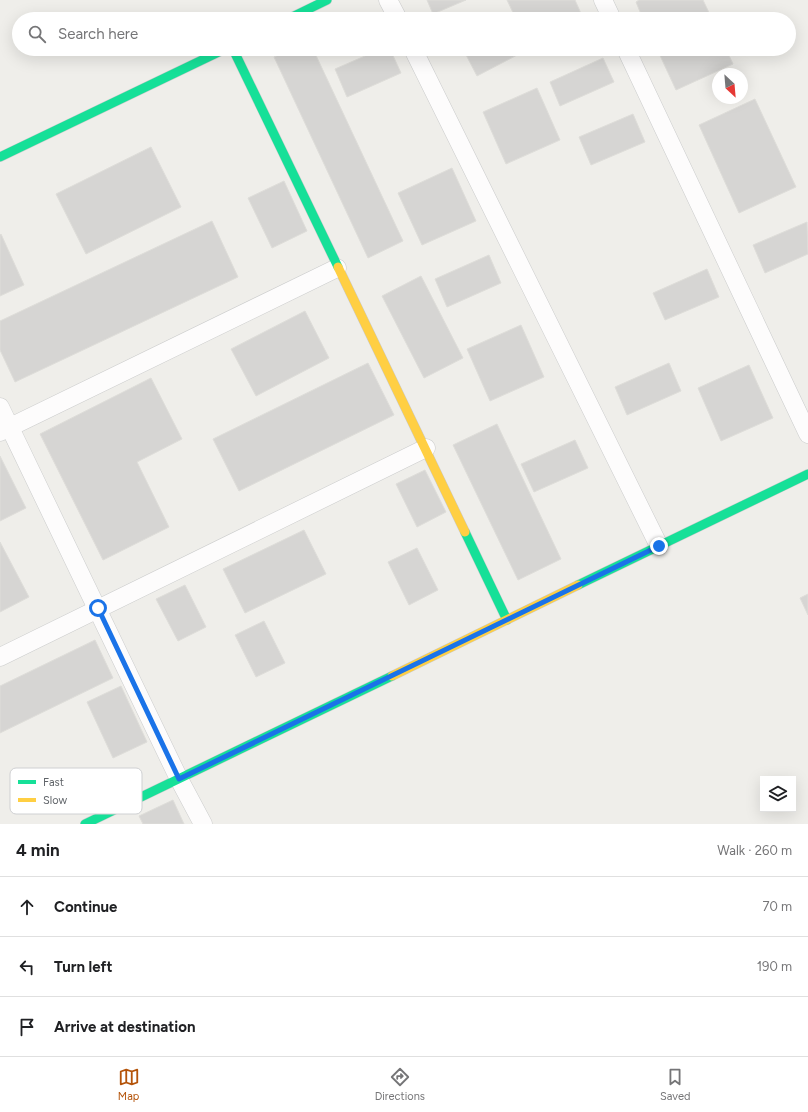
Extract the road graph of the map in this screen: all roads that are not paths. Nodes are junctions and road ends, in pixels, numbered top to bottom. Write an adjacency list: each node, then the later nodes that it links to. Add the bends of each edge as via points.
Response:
1 (327, 0): 4 (street)
2 (388, 0): 5 (street)
3 (603, 0): 6 (street)
4 (302, 12)
5 (394, 12)
6 (609, 12)
7 (210, 56): 11 (street)
8 (236, 56): 12 (street)
9 (416, 56): 18 (street)
10 (629, 56): 15 (street)
11 (0, 157)
12 (337, 268): 14 (street); 16 (street)
13 (0, 408): 14 (street)
14 (5, 429): 19 (street)
15 (808, 434)
16 (426, 448): 19 (street); 20 (street)
17 (808, 474): 18 (street)
18 (659, 546): 20 (street)
19 (98, 608): 21 (street); 22 (street)
20 (507, 620): 22 (street)
21 (0, 657)
22 (179, 779): 23 (street); 26 (street)
23 (142, 797)
24 (106, 814): 25 (street)
25 (85, 824)
26 (204, 824)

